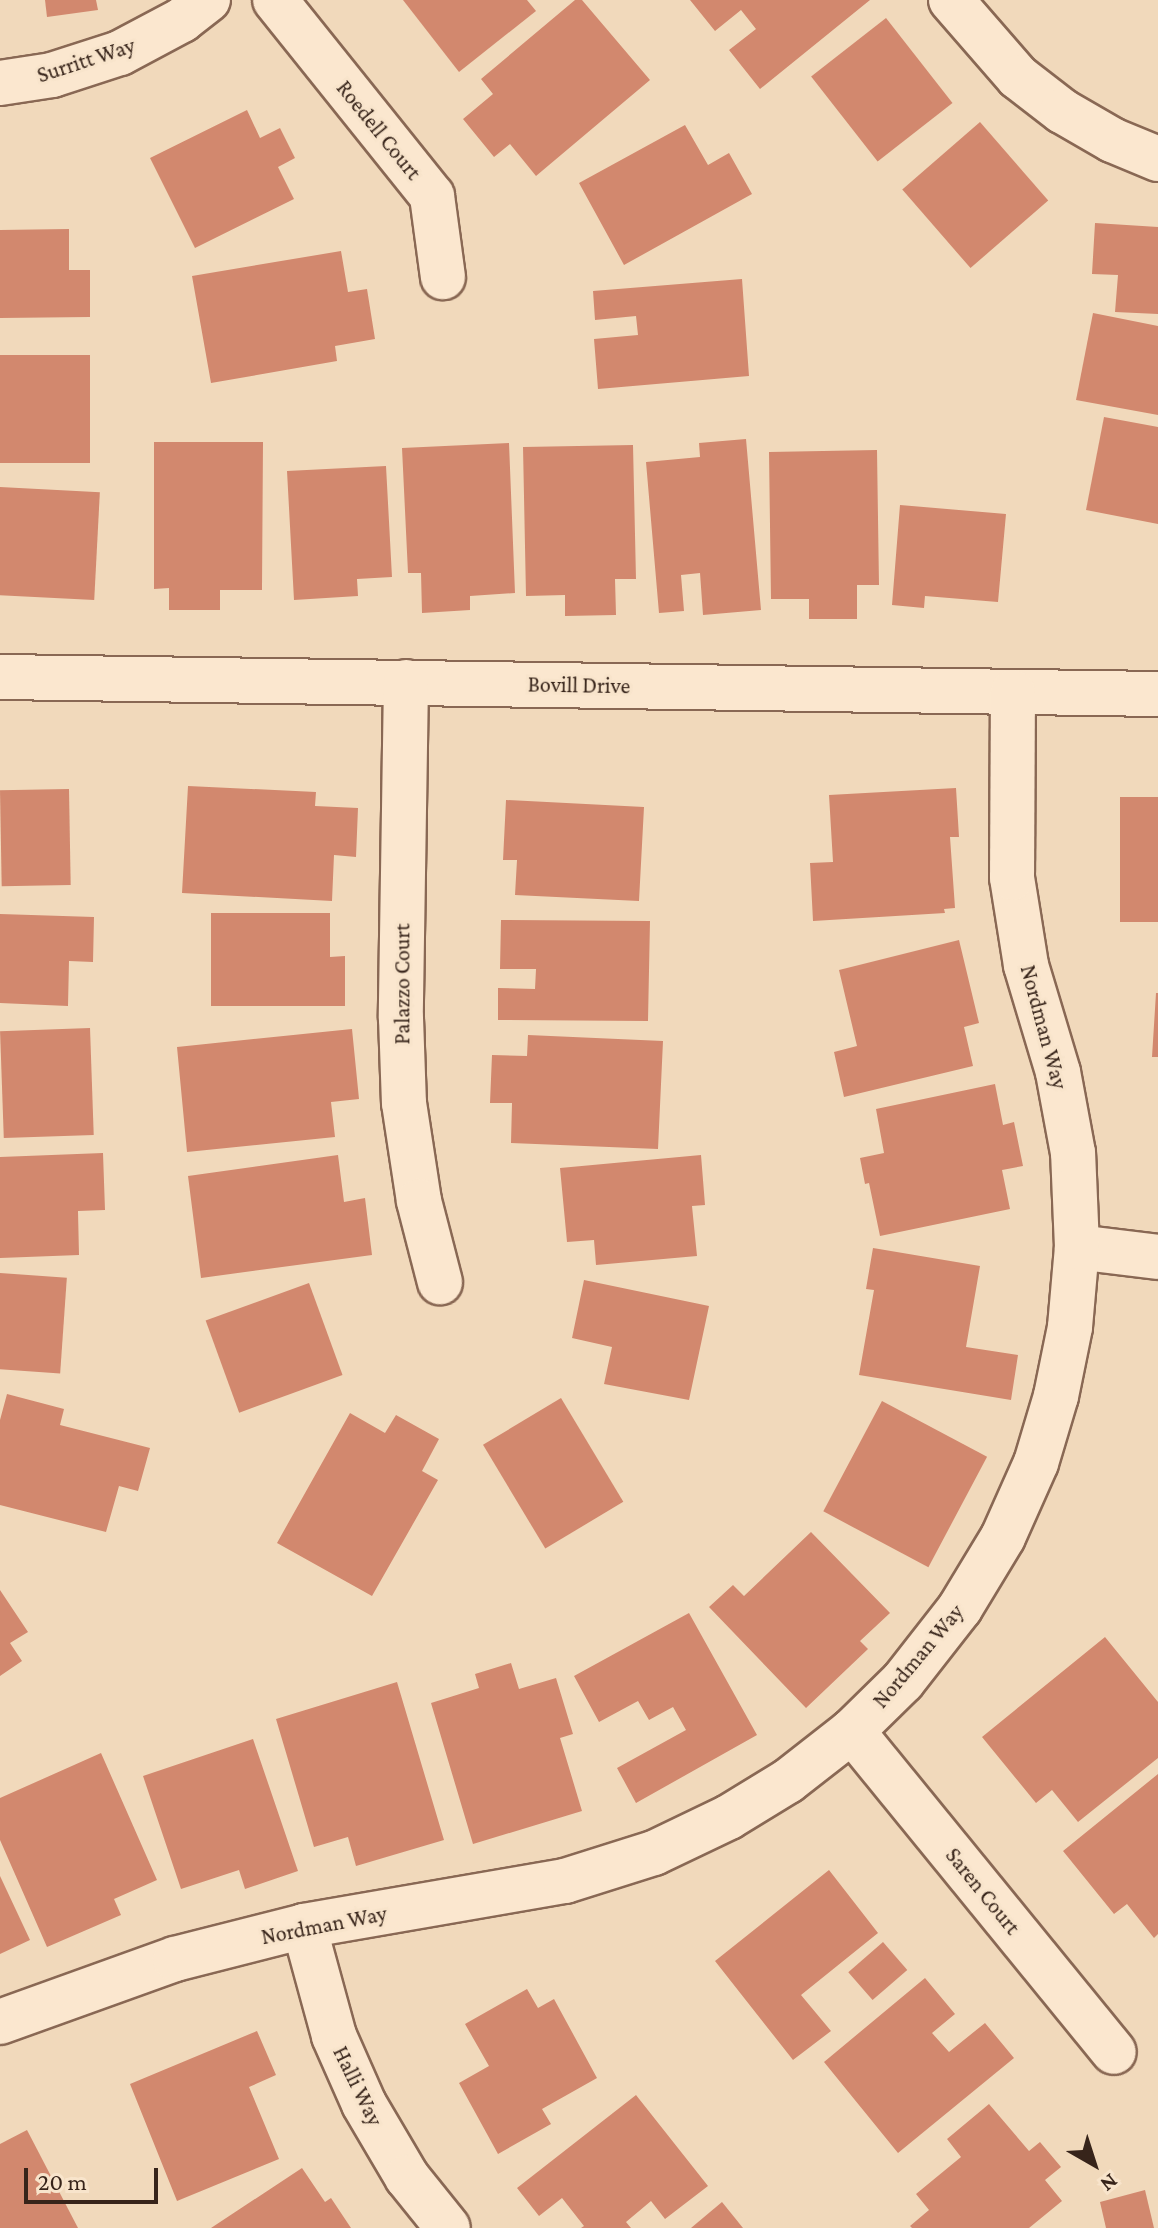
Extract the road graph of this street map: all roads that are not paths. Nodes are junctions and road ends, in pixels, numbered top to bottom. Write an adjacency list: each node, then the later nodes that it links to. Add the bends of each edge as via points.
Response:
1 (208, 0): 4 (street, Surritt Way, via 120,53 52,75)
2 (275, 0): 6 (street, Roedell Court, via 432,196)
3 (951, 0): 5 (street, via 1018,77 1051,103 1112,140)
4 (0, 83)
5 (1158, 159)
6 (443, 277)
7 (0, 677): 8 (street, Bovill Drive)
8 (406, 682): 9 (street, Bovill Drive); 13 (street, Palazzo Court, via 404,1103 419,1201)
9 (1013, 692): 10 (street, Bovill Drive); 11 (street, Nordman Way, via 1012,878 1026,965 1058,1072 1073,1153)
10 (1158, 694)
11 (1077, 1247): 12 (street); 14 (street, Nordman Way, via 1070,1327 1056,1396 1036,1463 1003,1537 960,1608 903,1681)
12 (1158, 1257)
13 (440, 1282)
14 (852, 1731): 15 (street, Nordman Way, via 729,1817 654,1853 565,1881); 17 (street, Saren Court)
15 (304, 1926): 16 (street, Nordman Way, via 175,1959); 18 (street, Halli Way, via 334,2036 364,2104 407,2177)
16 (0, 2022)
17 (1114, 2052)
18 (448, 2228)

